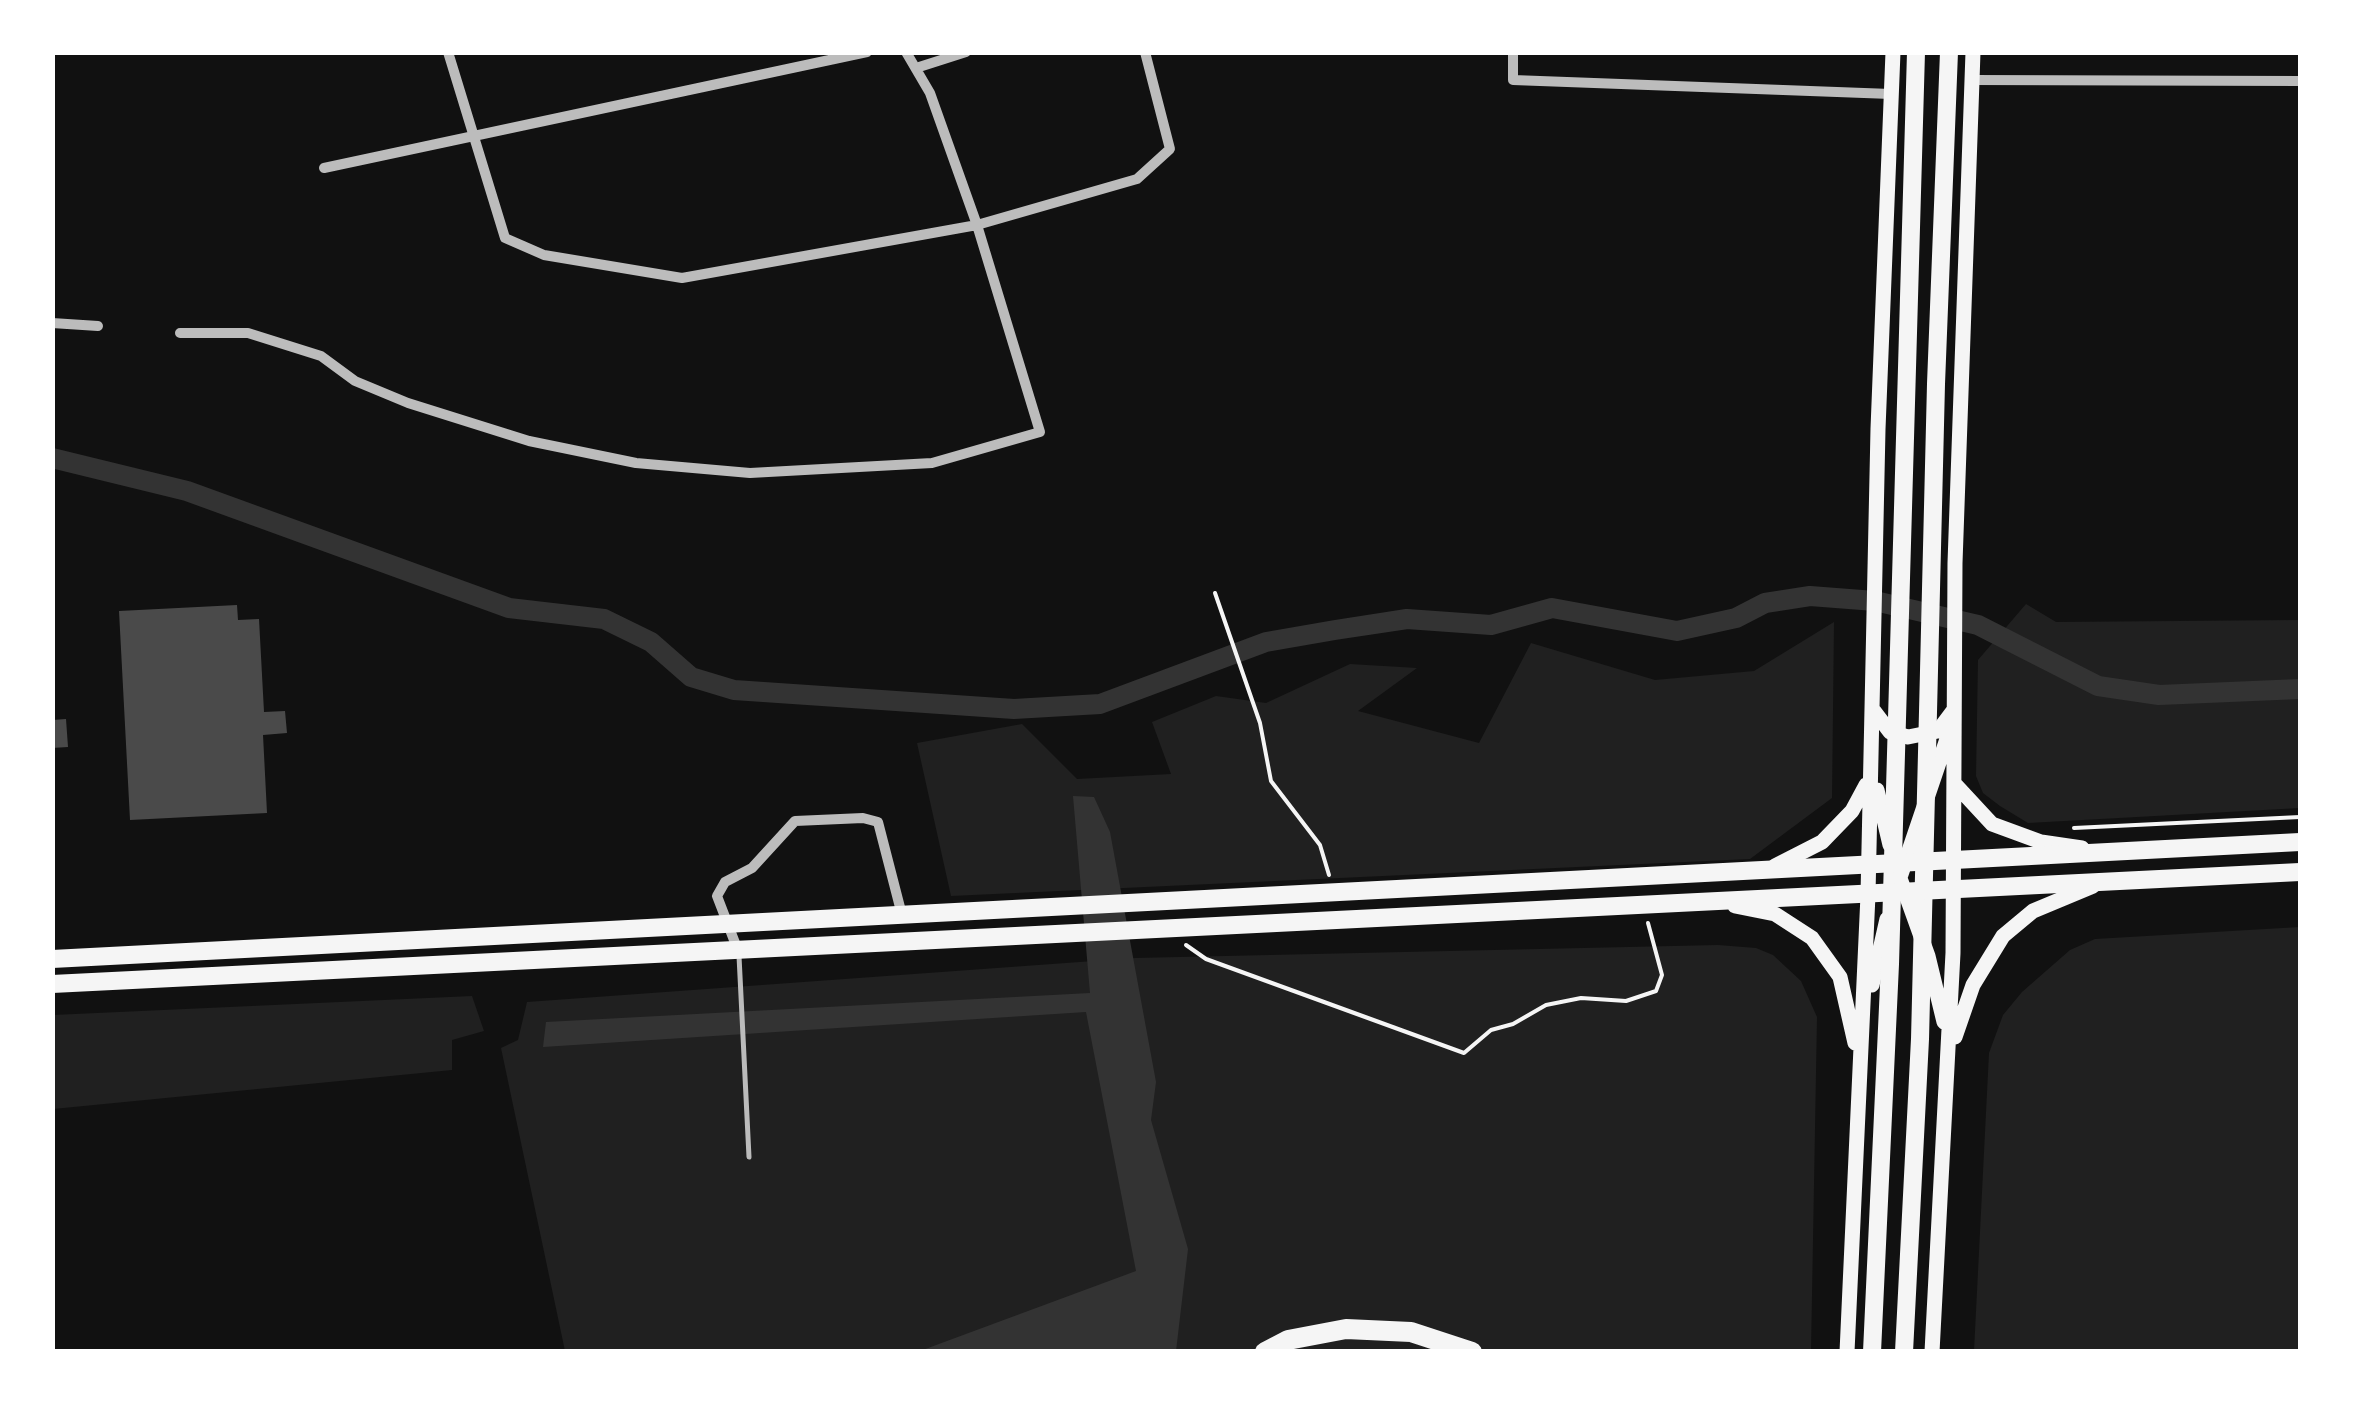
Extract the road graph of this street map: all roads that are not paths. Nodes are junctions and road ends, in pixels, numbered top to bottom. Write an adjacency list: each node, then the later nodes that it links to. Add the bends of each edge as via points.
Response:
1 (448, 52): 15 (street)
2 (867, 52): 15 (street)
3 (906, 52): 11 (street)
4 (966, 52): 11 (street)
5 (1145, 52): 17 (street, via 1170,148 1136,179)
6 (1513, 52): 14 (street, via 1513,80)
7 (1893, 52): 14 (main road)
8 (1916, 52): 50 (main road)
9 (1950, 52): 51 (main road)
10 (1973, 52): 12 (main road)
11 (916, 68): 17 (street)
12 (1972, 80): 13 (street); 22 (main road)
13 (2300, 81)
14 (1891, 94): 21 (main road)
15 (474, 139): 16 (street); 17 (street, via 504,238 544,255 682,278)
16 (324, 168)
17 (977, 225): 20 (street, via 1040,432 932,462 750,474 636,462 529,441 408,403 355,381 321,356 248,333)
18 (54, 324): 19 (street)
19 (98, 326)
20 (180, 333)
21 (1872, 707): 22 (main road, via 1890,732 1908,738 1938,731); 23 (main road)
22 (1953, 711): 24 (main road); 31 (main road, via 1940,771)
23 (1872, 746): 28 (main road); 29 (main road, via 1866,788 1852,811 1804,854); 31 (main road)
24 (1954, 783): 26 (main road, via 1988,822 2024,837); 27 (main road)
25 (2300, 842): 26 (main road)
26 (2141, 850): 27 (main road)
27 (1954, 861): 31 (main road); 33 (main road)
28 (1869, 866): 29 (main road); 31 (main road); 34 (main road)
29 (1763, 871): 36 (main road)
30 (2300, 872): 32 (main road)
31 (1901, 879): 33 (main road); 34 (main road); 43 (main road); 44 (main road, via 1928,956)
32 (2109, 882): 33 (main road); 44 (main road, via 2032,911 2003,936 1973,984)
33 (1954, 890): 44 (main road)
34 (1868, 895): 35 (main road); 43 (main road)
35 (1706, 903): 39 (main road); 45 (main road, via 1774,914 1812,938 1828,958 1847,1000)
36 (902, 916): 37 (main road); 37 (street, via 878,822 812,820 794,821 752,868 724,882 716,898)
37 (727, 924): 38 (main road); 39 (street)
38 (382, 942): 40 (main road); 41 (street)
39 (737, 948): 41 (main road); 46 (lane)
40 (52, 959)
41 (383, 966): 42 (main road)
42 (52, 984)
43 (1862, 1039): 45 (main road)
44 (1948, 1060): 52 (main road)
45 (1860, 1102): 49 (main road)
46 (749, 1157)
47 (1264, 1352): 48 (highway, via 1346,1328 1411,1332)
48 (1472, 1352)
49 (1846, 1352)
50 (1872, 1352)
51 (1904, 1352)
52 (1932, 1352)

